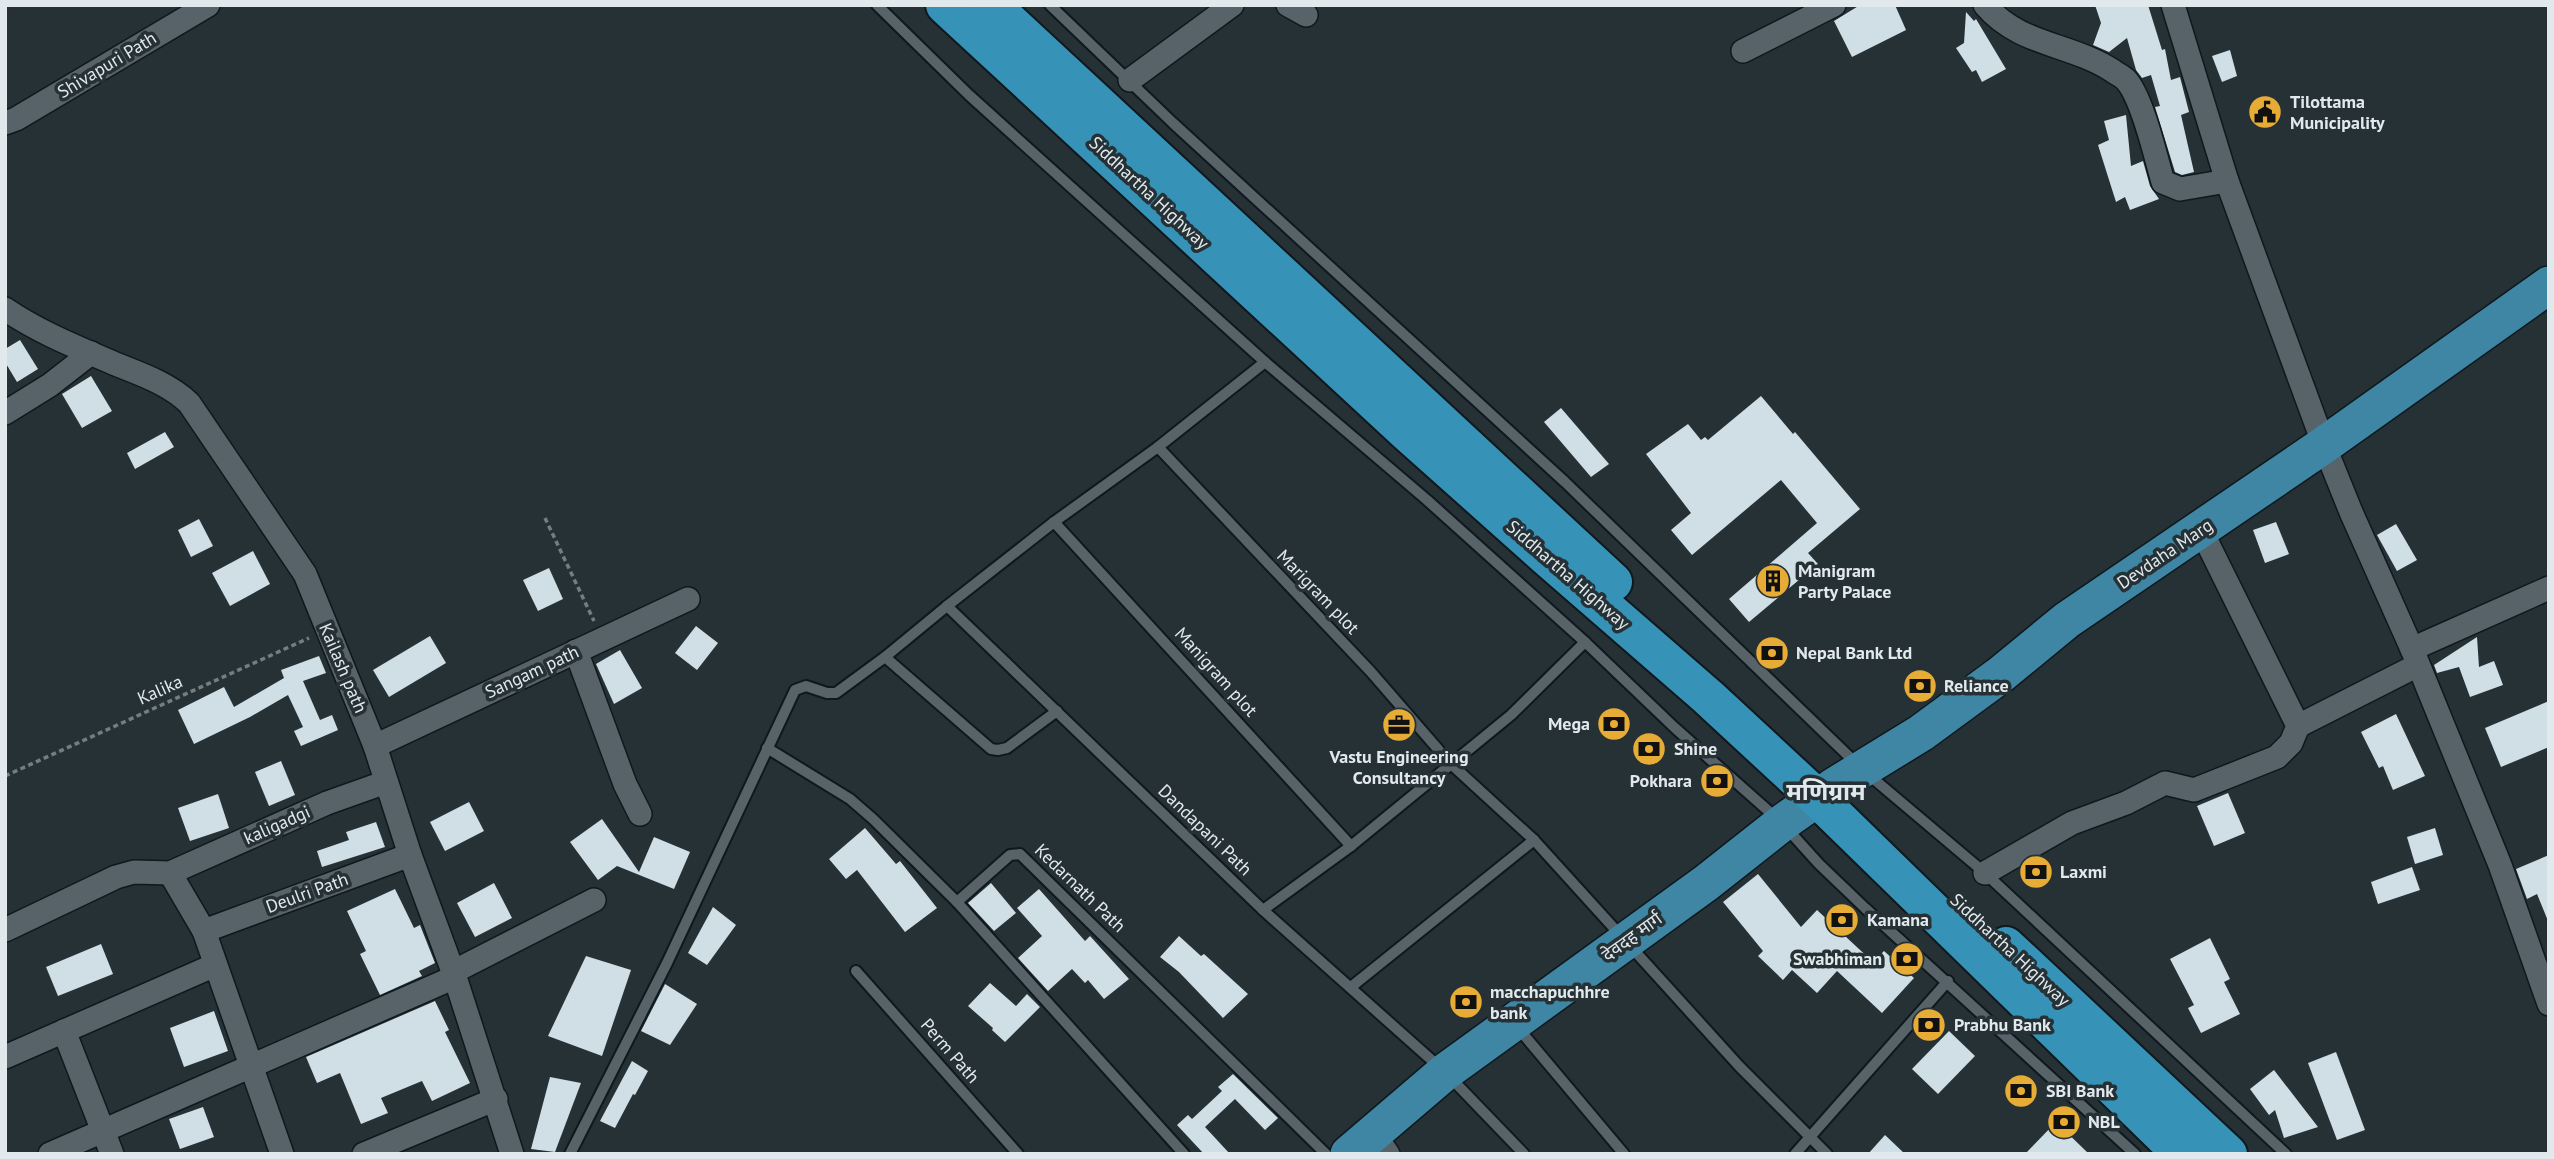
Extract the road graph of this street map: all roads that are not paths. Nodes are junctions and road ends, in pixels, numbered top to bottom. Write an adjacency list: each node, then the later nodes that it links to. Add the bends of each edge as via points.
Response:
1 (208, 5): 12 (street, Shivapuri Path)
2 (877, 5): 17 (lane)
3 (945, 5): 36 (highway, Siddhartha Highway, via 1408,433 1708,697)
4 (991, 5): 36 (highway, Siddhartha Highway)
5 (1050, 5): 11 (lane)
6 (1232, 5): 11 (street)
7 (1834, 5): 10 (street)
8 (1985, 5): 13 (street, via 2022,35 2096,60 2127,81 2146,122 2163,182 2180,189)
9 (2173, 5): 13 (street)
10 (1744, 51)
11 (1130, 80): 36 (lane, via 1564,482)
12 (5, 124)
13 (2227, 181): 19 (street)
14 (2549, 285): 19 (main road, Devdaha Marg)
15 (5, 309): 16 (street, Kailash path, via 28,325)
16 (91, 353): 18 (street); 32 (street, Kailash path, via 162,384 189,403 300,565)
17 (1265, 362): 20 (lane); 26 (lane)
18 (5, 413)
19 (2324, 445): 22 (main road, Devdaha Marg); 29 (street)
20 (1158, 447): 21 (lane); 34 (lane, Marigram plot, via 1371,672)
21 (1054, 522): 25 (lane); 40 (lane, Manigram plot)
22 (2202, 530): 31 (street); 36 (main road, Devdaha Marg, via 2067,620 1921,733)
23 (2549, 588): 29 (street)
24 (688, 598): 27 (street, Sangam path)
25 (947, 606): 28 (lane); 30 (lane, Dandapani Path)
26 (1585, 642): 34 (lane, via 1511,715); 38 (lane)
27 (576, 652): 32 (street, Sangam path); 37 (street)
28 (885, 657): 30 (lane, via 991,749 1007,748); 33 (lane, via 836,693 806,686 796,690)
29 (2415, 657): 31 (street); 55 (street, via 2500,865)
30 (1057, 711): 46 (lane, Dandapani Path)
31 (2298, 726): 43 (street, via 2291,743 2277,757 2194,790 2165,783 2072,823)
32 (375, 746): 35 (street, Kailash path)
33 (767, 747): 45 (lane, via 850,799); 70 (lane, via 667,963)
34 (1450, 763): 39 (lane, Marigram plot); 40 (lane)
35 (386, 782): 41 (street, Kailash path); 42 (street, kaligadgi, via 327,803)
36 (1838, 785): 38 (main road, Devdaha Marg); 43 (lane); 79 (highway, Siddhartha Highway); 80 (highway, Siddhartha Highway)
37 (640, 814)
38 (1782, 823): 49 (main road, देवदह मार्ग); 53 (lane, via 1865,908)
39 (1534, 840): 49 (lane, Marigram plot); 54 (lane)
40 (1351, 846): 46 (lane)
41 (410, 855): 48 (street, Deulri Path); 52 (street, Kailash path)
42 (170, 873): 47 (street, via 134,872 116,877); 48 (street)
43 (1985, 873): 81 (lane)
44 (594, 900): 52 (street)
45 (957, 902): 72 (lane); 73 (lane, Kedarnath Path, via 1010,855 1020,854)
46 (1263, 910): 54 (lane, Dandapani Path)
47 (5, 930)
48 (204, 931): 50 (street)
49 (1624, 942): 56 (main road, देवदह मार्ग); 63 (lane, Marigram plot)
50 (215, 965): 57 (street); 59 (street)
51 (856, 971): 71 (lane, Perm Path)
52 (454, 974): 59 (street); 61 (street, Kailash path)
53 (1948, 981): 63 (lane); 78 (lane)
54 (1351, 987): 60 (lane, Dandapani Path)
55 (2549, 1004)
56 (1514, 1023): 60 (main road, देवदह मार्ग); 75 (lane)
57 (64, 1031): 58 (street); 62 (street)
58 (5, 1057)
59 (250, 1067): 62 (street); 67 (street)
60 (1445, 1072): 64 (main road, देवदह मार्ग); 74 (lane, Dandapani Path)
61 (496, 1099): 68 (street); 69 (street, Kailash path)
62 (103, 1130): 65 (street); 66 (street)
63 (1808, 1136): 76 (lane); 77 (lane, Marigram plot)
64 (1370, 1147)
65 (50, 1154)
66 (112, 1154)
67 (282, 1154)
68 (364, 1154)
69 (512, 1154)
70 (570, 1154)
71 (1018, 1154)
72 (1184, 1154)
73 (1326, 1154)
74 (1524, 1154)
75 (1623, 1154)
76 (1795, 1154)
77 (1827, 1154)
78 (2135, 1154)
79 (2182, 1154)
80 (2228, 1154)
81 (2286, 1154)

